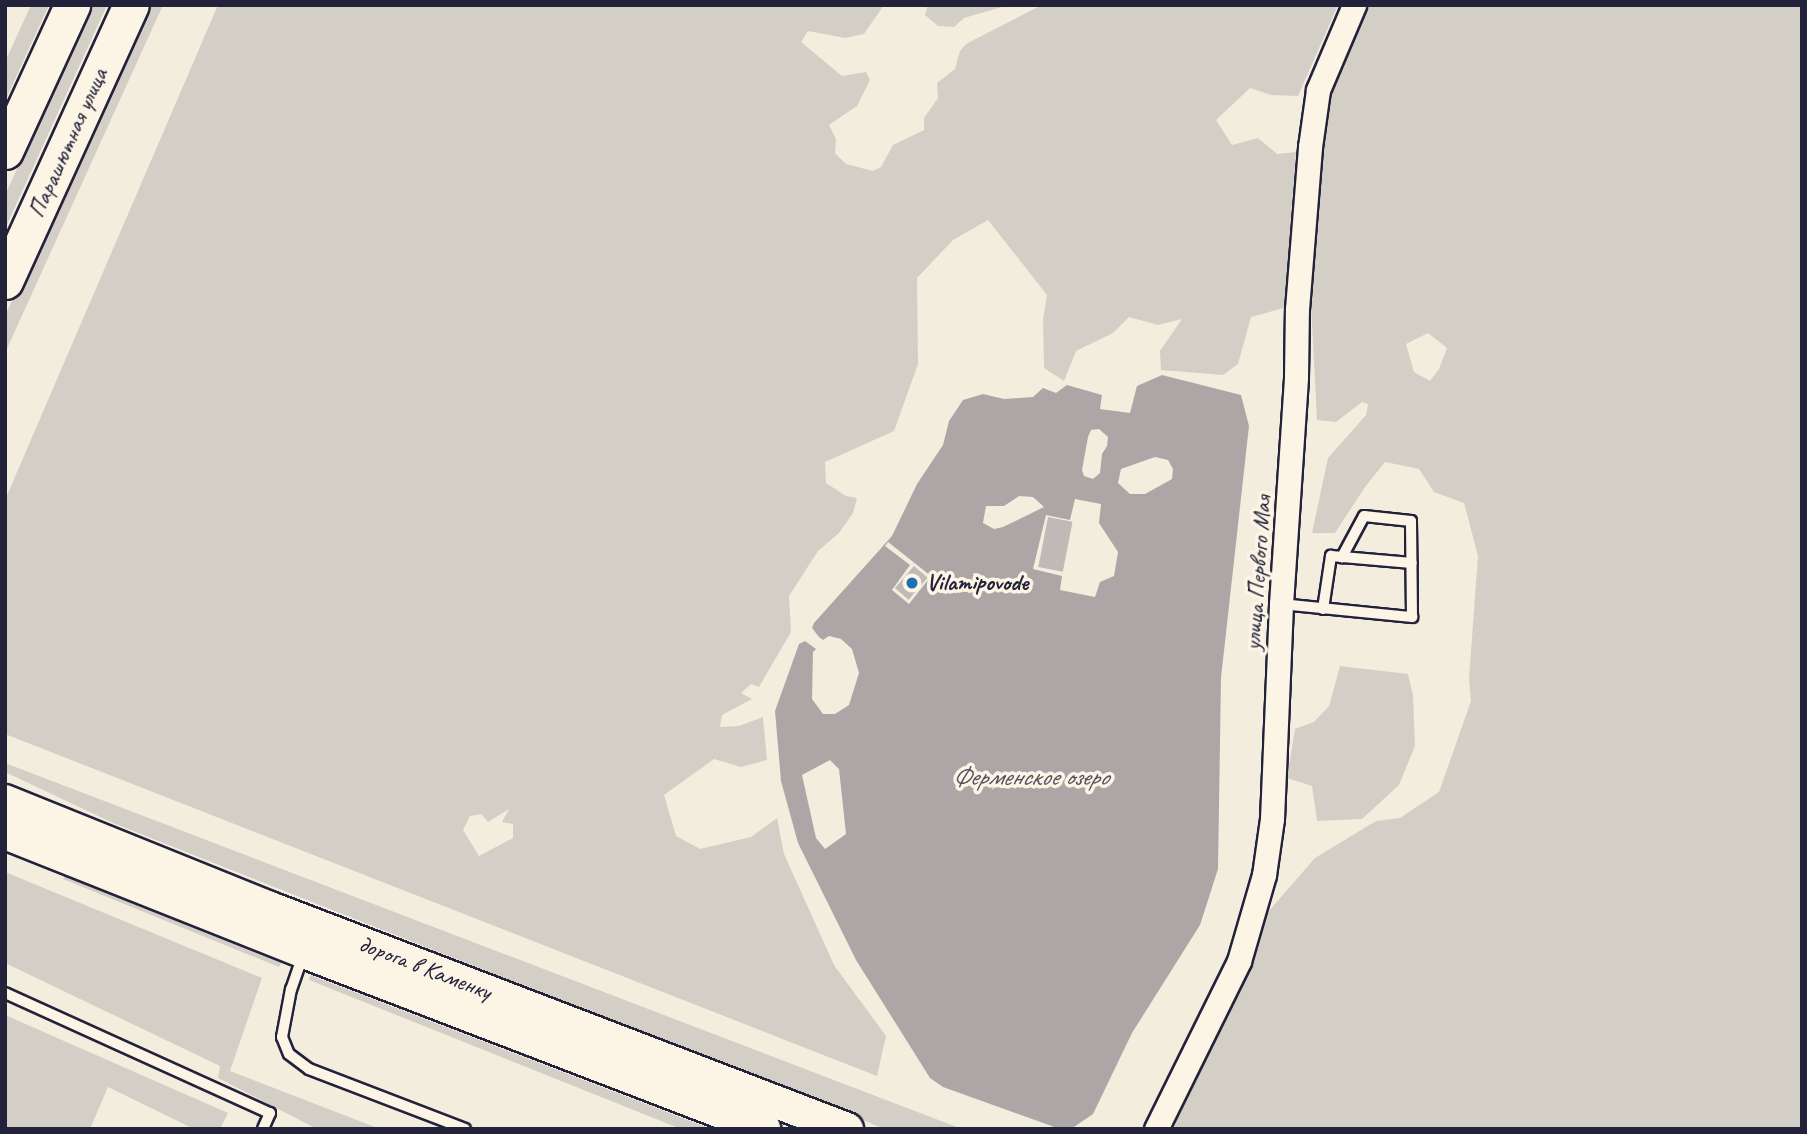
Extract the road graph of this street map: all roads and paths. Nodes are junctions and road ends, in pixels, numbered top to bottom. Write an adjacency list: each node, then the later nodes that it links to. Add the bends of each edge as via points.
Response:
1 (72, 5): 4 (main road)
2 (131, 5): 5 (main road, Парашютная улица)
3 (1354, 5): 8 (street, улица Первого Мая, via 1318,90 1310,146)
4 (5, 151)
5 (5, 281)
6 (1342, 557): 7 (lane); 7 (lane, via 1364,516 1411,521); 9 (lane, via 1331,556)
7 (1412, 563): 9 (lane, via 1412,617)
8 (1281, 604): 9 (lane); 18 (street, улица Первого Мая, via 1272,818 1264,875 1239,961)
9 (1323, 608)
10 (5, 801): 17 (main road, дорога в Каменку, via 270,908)
11 (5, 833): 12 (main road, дорога в Каменку)
12 (304, 952): 15 (lane, via 293,978 282,1037 289,1054 309,1069); 16 (main road, дорога в Каменку)
13 (5, 993): 14 (lane, via 270,1113)
14 (263, 1129)
15 (465, 1129)
16 (764, 1129)
17 (847, 1129)
18 (1156, 1129)

